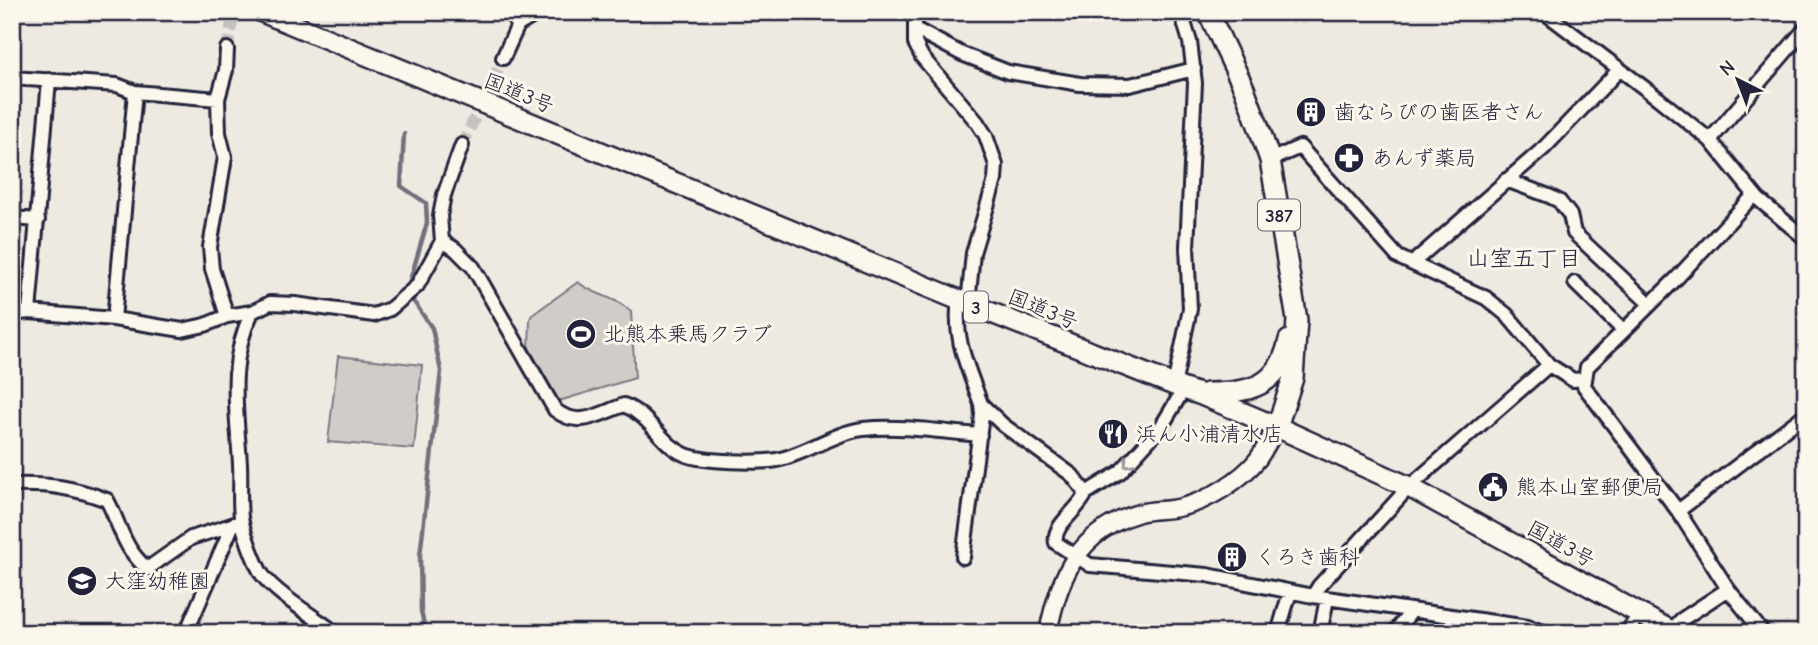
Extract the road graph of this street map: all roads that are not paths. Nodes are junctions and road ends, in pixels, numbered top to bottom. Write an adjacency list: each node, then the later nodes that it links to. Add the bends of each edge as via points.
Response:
1 (262, 12): 30 (highway, 国道3号 / 3)
2 (510, 12): 8 (street)
3 (540, 12): 8 (street)
4 (915, 12): 10 (street)
5 (1181, 12): 13 (street)
6 (1208, 12): 21 (highway, 387, via 1244,88)
7 (1544, 12): 14 (street)
8 (518, 25): 12 (street)
9 (1806, 28): 19 (street)
10 (915, 29): 13 (street, via 1008,72 1080,84 1130,85); 30 (street, via 922,57 977,122 996,165)
11 (227, 49): 18 (street)
12 (503, 58)
13 (1194, 69): 41 (street)
14 (1619, 69): 19 (street); 22 (street, via 1544,148)
15 (12, 78): 16 (street)
16 (49, 80): 17 (street, via 117,85); 25 (street)
17 (135, 92): 18 (street); 37 (street)
18 (218, 99): 36 (street, via 225,157 210,247)
19 (1710, 141): 23 (street)
20 (462, 145): 27 (street, via 444,195)
21 (1270, 160): 28 (street, via 1300,148 1398,257); 31 (highway, 387)
22 (1506, 180): 28 (street); 32 (street, via 1559,201 1570,215 1574,233)
23 (1754, 195): 26 (street); 32 (street)
24 (12, 218): 25 (street)
25 (38, 220): 33 (street)
26 (1806, 239)
27 (442, 241): 34 (street, via 417,286 390,309 373,315 270,303); 45 (street, via 473,267 555,410 566,419 578,421 624,405 638,411 685,455 716,460 777,460 859,430)
28 (1415, 265): 39 (street, via 1486,298 1507,315)
29 (1575, 283): 38 (street)
30 (964, 302): 41 (highway, 国道3号 / 3); 42 (street, via 956,318 957,335)
31 (1293, 304): 41 (highway, via 1285,355 1268,379 1247,391); 44 (highway, 387, via 1297,329 1293,378)
32 (1650, 304): 38 (street)
33 (29, 312): 35 (street); 37 (street)
34 (252, 312): 36 (street); 50 (street, via 243,330 234,391 240,471)
35 (12, 314)
36 (227, 316): 37 (street, via 182,330)
37 (114, 319)
38 (1623, 330): 40 (street, via 1587,367)
39 (1549, 365): 40 (street, via 1573,380); 47 (street)
40 (1584, 379): 49 (street, via 1584,386)
41 (1186, 390): 44 (highway, 国道3号 / 3); 48 (street, one-way to 48, via 1161,427 1120,472)
42 (981, 404): 45 (street); 48 (street, via 1072,475)
43 (1806, 414): 49 (street)
44 (1277, 427): 47 (highway, 国道3号 / 3); 51 (street, via 1257,459 1233,481 1182,507 1121,520 1102,530)
45 (980, 435): 52 (street)
46 (12, 485): 50 (street, via 77,489 107,500 128,546 147,569 191,538)
47 (1409, 487): 55 (street); 58 (highway, 国道3号 / 3)
48 (1086, 493): 51 (street, via 1055,536 1056,543)
49 (1678, 511): 53 (street)
50 (237, 523): 60 (street); 61 (street, via 270,584)
51 (1075, 556): 54 (street, via 1090,565 1207,575); 62 (street, via 1060,582)
52 (963, 557)
53 (1728, 589): 59 (street, via 1681,620); 68 (street)
54 (1290, 592): 55 (street); 63 (street)
55 (1313, 596): 56 (street)
56 (1327, 599): 57 (street); 64 (street)
57 (1411, 612): 65 (street); 66 (street)
58 (1640, 614): 59 (highway, 国道3号 / 3); 67 (street)
59 (1673, 632)
60 (186, 633)
61 (336, 633)
62 (1048, 633)
63 (1278, 633)
64 (1320, 633)
65 (1394, 633)
66 (1548, 633)
67 (1626, 633)
68 (1763, 633)

